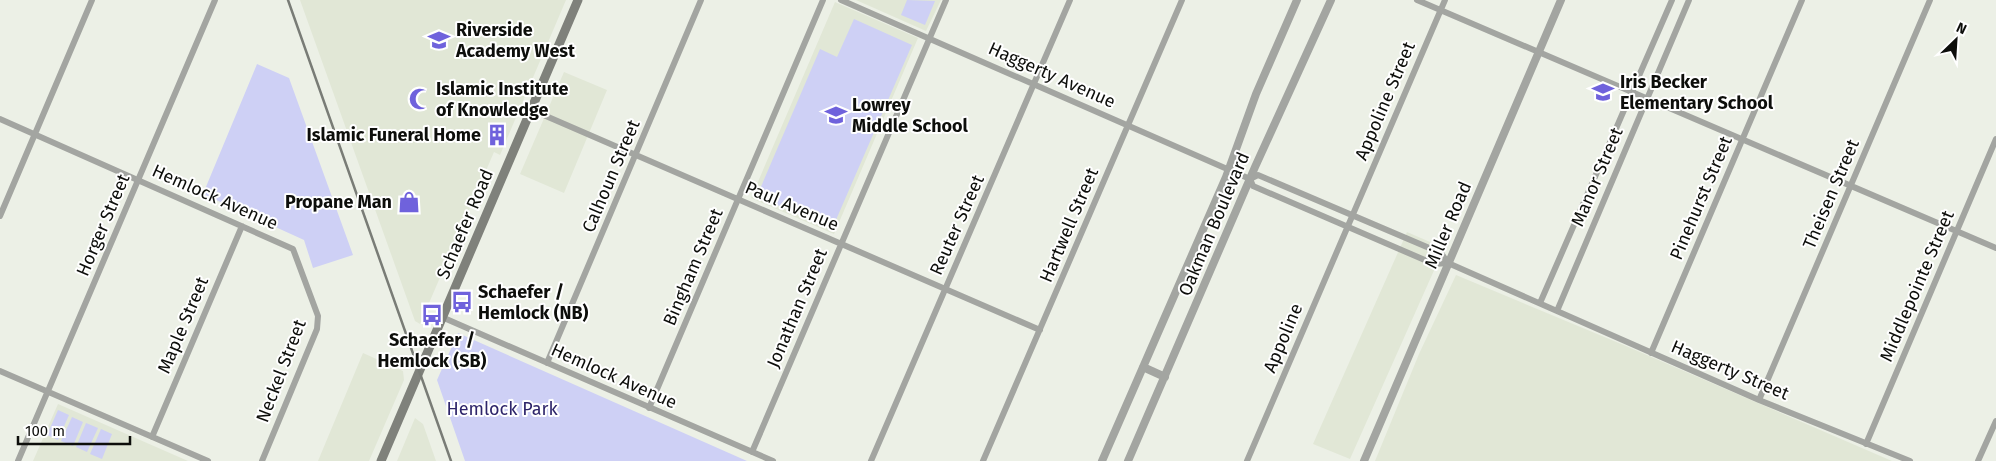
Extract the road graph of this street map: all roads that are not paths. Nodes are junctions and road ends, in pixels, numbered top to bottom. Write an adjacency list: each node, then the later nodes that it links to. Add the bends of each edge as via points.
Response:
1 (92, 0): 28 (street)
2 (215, 0): 34 (street, Horger Street)
3 (578, 0): 25 (main road, Schaefer Road)
4 (701, 0): 31 (street, Calhoun Street)
5 (823, 0): 37 (street, Bingham Street)
6 (842, 0): 20 (street, Haggerty Avenue)
7 (946, 0): 20 (street, Jonathan Street)
8 (1070, 0): 22 (street, Reuter Street)
9 (1182, 0): 27 (street, Hartwell Street)
10 (1296, 0): 32 (street, Oakman Boulevard, via 1256,94)
11 (1331, 0): 33 (street, Oakman Boulevard)
12 (1417, 0): 19 (street)
13 (1445, 0): 19 (street, Appoline Street)
14 (1561, 0): 21 (street, Miller Road)
15 (1672, 0): 23 (street, Manor Street)
16 (1689, 0): 24 (street, Manor Street)
17 (1802, 0): 29 (street, Pinehurst Street)
18 (1930, 0): 35 (street, Theisen Street)
19 (1440, 10): 21 (street); 39 (street, Appoline Street)
20 (930, 39): 22 (street, Haggerty Avenue); 45 (street, Jonathan Street)
21 (1539, 52): 23 (street); 48 (street, Miller Road)
22 (1035, 84): 27 (street, Haggerty Avenue); 49 (street, Reuter Street)
23 (1632, 92): 24 (street); 51 (street, Manor Street)
24 (1647, 98): 29 (street); 52 (street, Manor Street)
25 (532, 110): 31 (street, Paul Avenue); 53 (main road, Schaefer Road)
26 (0, 120): 28 (street, Hemlock Avenue)
27 (1128, 125): 32 (street, Haggerty Avenue); 54 (street, Hartwell Street)
28 (35, 134): 34 (street, Hemlock Avenue); 40 (street)
29 (1743, 139): 35 (street); 55 (street, Pinehurst Street)
30 (1996, 139): 43 (street, Middlepointe Street)
31 (636, 155): 37 (street, Paul Avenue); 56 (street, Calhoun Street)
32 (1229, 170): 33 (street, Haggerty Avenue); 57 (street, Oakman Boulevard)
33 (1250, 179): 36 (street, Haggerty Avenue, via 1258,175); 38 (street, Haggerty Avenue, via 1253,186); 59 (street, Oakman Boulevard)
34 (139, 180): 41 (street, Hemlock Avenue); 60 (street, Horger Street)
35 (1851, 186): 43 (street); 61 (street, Theisen Street)
36 (1306, 195): 38 (street); 39 (street, Haggerty Avenue)
37 (739, 200): 45 (street, Paul Avenue); 62 (street, Bingham Street)
38 (1301, 207): 42 (street, Haggerty Avenue)
39 (1353, 215): 42 (street, Appoline Street); 44 (street, Haggerty Avenue)
40 (0, 216)
41 (242, 226): 50 (street, Hemlock Avenue, via 292,248); 64 (street, Maple Street)
42 (1348, 227): 47 (street, Haggerty Avenue); 76 (street, Appoline)
43 (1957, 231): 46 (street); 65 (street, Middlepointe Street)
44 (1406, 238): 47 (street); 48 (street, Haggerty Avenue, via 1441,253)
45 (841, 244): 49 (street, Paul Avenue); 66 (street, Jonathan Street)
46 (1996, 248)
47 (1401, 250): 48 (street, Haggerty Avenue, via 1434,264)
48 (1448, 263): 51 (street, Haggerty Avenue); 77 (street, Miller Road)
49 (945, 289): 54 (street, Paul Avenue); 72 (street, Reuter Street)
50 (309, 291): 69 (street, Neckel Street, via 318,316 317,329)
51 (1540, 303): 52 (street, Haggerty Street)
52 (1557, 310): 55 (street, Haggerty Street)
53 (444, 318): 56 (street, Hemlock Avenue); 70 (main road, Schaefer Road)
54 (1040, 330): 73 (street, Hartwell Street)
55 (1651, 353): 61 (street, Haggerty Street)
56 (547, 363): 62 (street, Hemlock Avenue)
57 (1143, 367): 59 (street); 74 (street, Oakman Boulevard)
58 (0, 371): 60 (street)
59 (1165, 377): 75 (street, Oakman Boulevard)
60 (48, 392): 64 (street); 67 (street, Horger Street)
61 (1759, 400): 65 (street, Haggerty Street)
62 (649, 408): 66 (street, Hemlock Avenue)
63 (1996, 421): 79 (street)
64 (152, 437): 68 (street)
65 (1866, 444): 78 (street, Haggerty Street)
66 (752, 452): 71 (street, Hemlock Avenue)
67 (18, 461)
68 (208, 461)
69 (262, 461)
70 (381, 461)
71 (773, 461)
72 (871, 461)
73 (983, 461)
74 (1102, 461)
75 (1128, 461)
76 (1247, 461)
77 (1364, 461)
78 (1910, 461)
79 (1978, 461)

